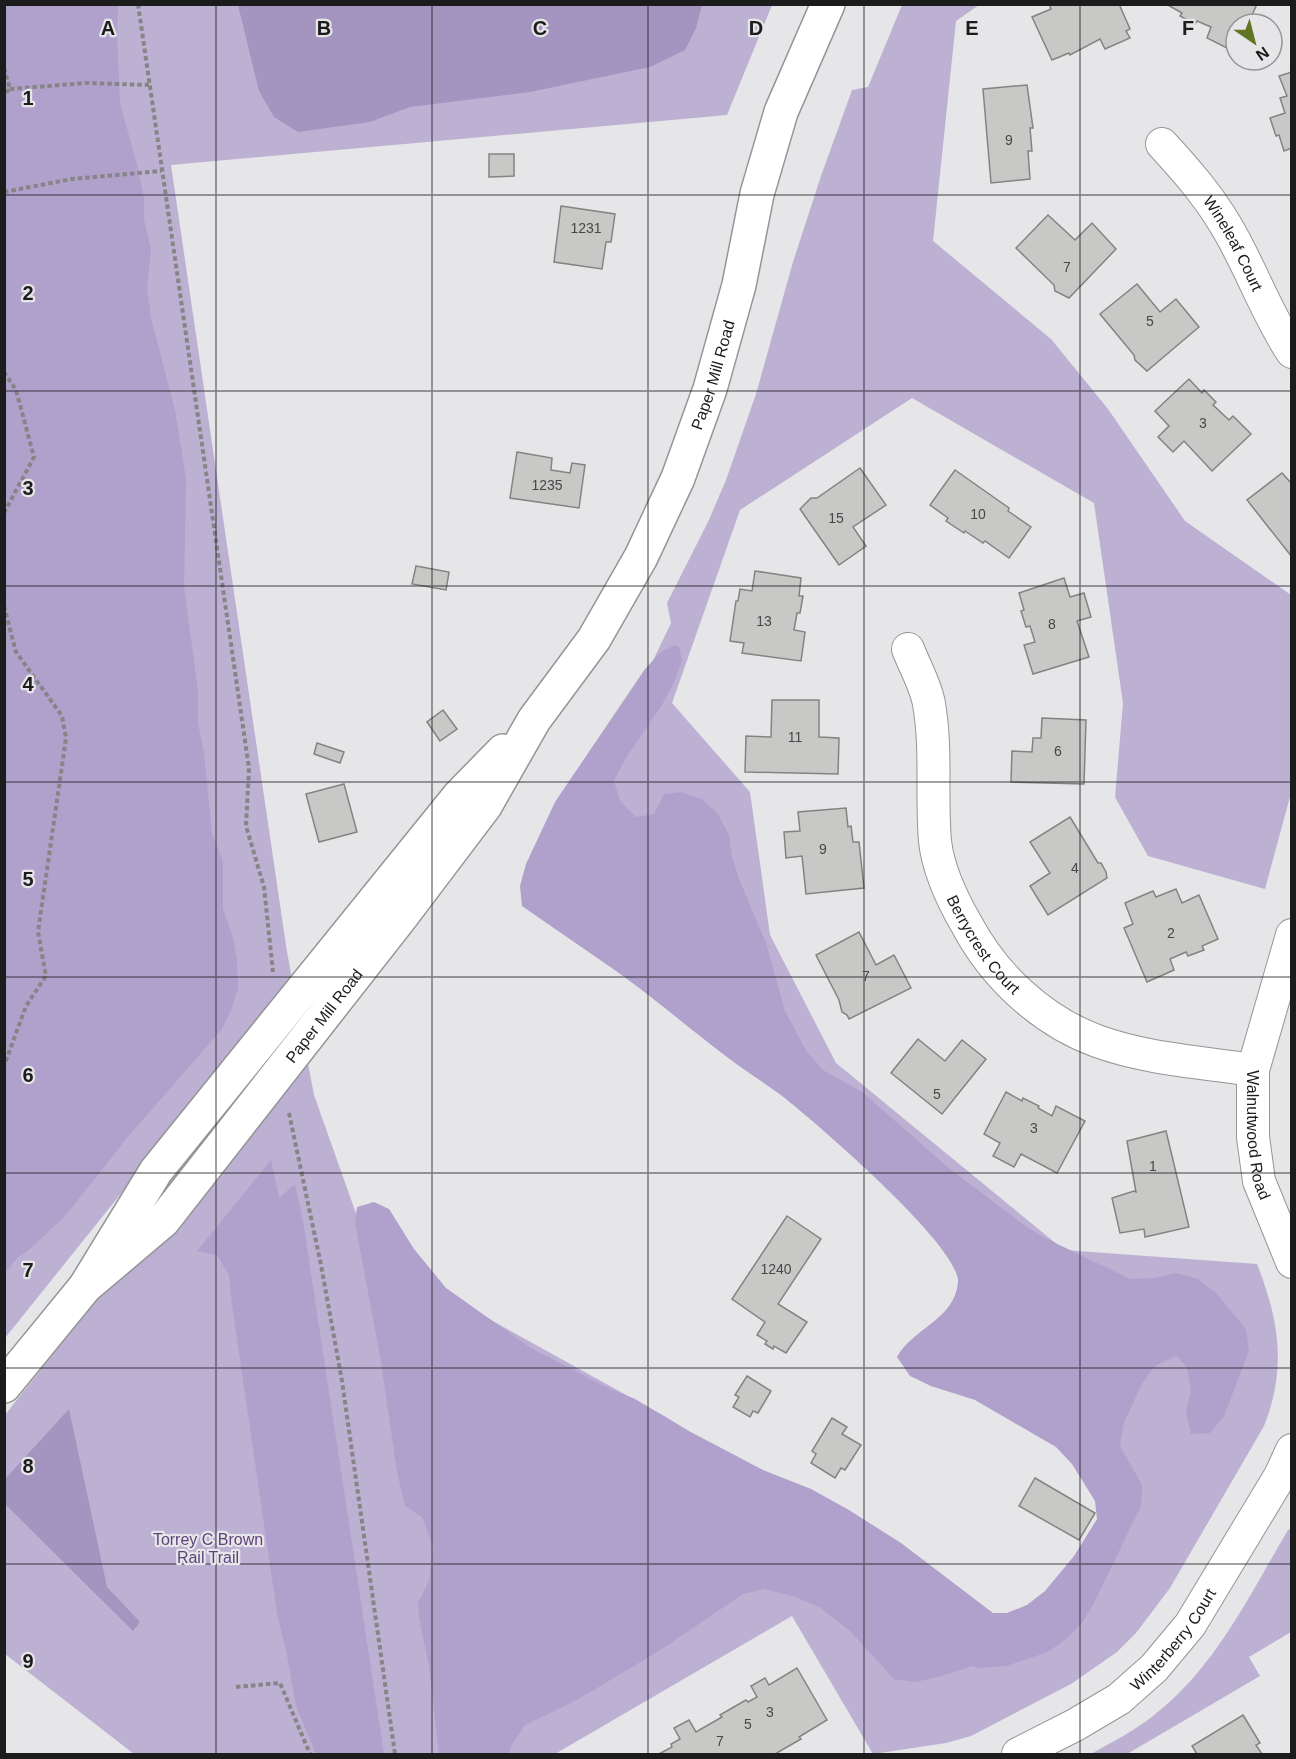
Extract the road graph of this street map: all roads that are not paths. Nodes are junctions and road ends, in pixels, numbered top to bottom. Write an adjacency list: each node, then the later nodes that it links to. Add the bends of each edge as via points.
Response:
1 (828, 4): 8 (main road, Paper Mill Road, via 781,112 757,194 739,285 716,368 678,478 641,557 594,639 534,720 459,795 156,1170 85,1287)
2 (1162, 144): 3 (street, Wineleaf Court, via 1199,185 1225,224)
3 (1292, 352)
4 (908, 649): 6 (street, Berrycrest Court, via 929,702 934,746 935,842 950,895 975,942 1008,983 1050,1017 1096,1040 1154,1056)
5 (1292, 935): 6 (street, Walnutwood Road)
6 (1253, 1070): 7 (street, Walnutwood Road, via 1253,1137 1259,1181)
7 (1292, 1262)
8 (4, 1386)
9 (1288, 1470): 10 (street, Winterberry Court, via 1190,1625 1154,1668 1119,1699)
10 (1018, 1755)

